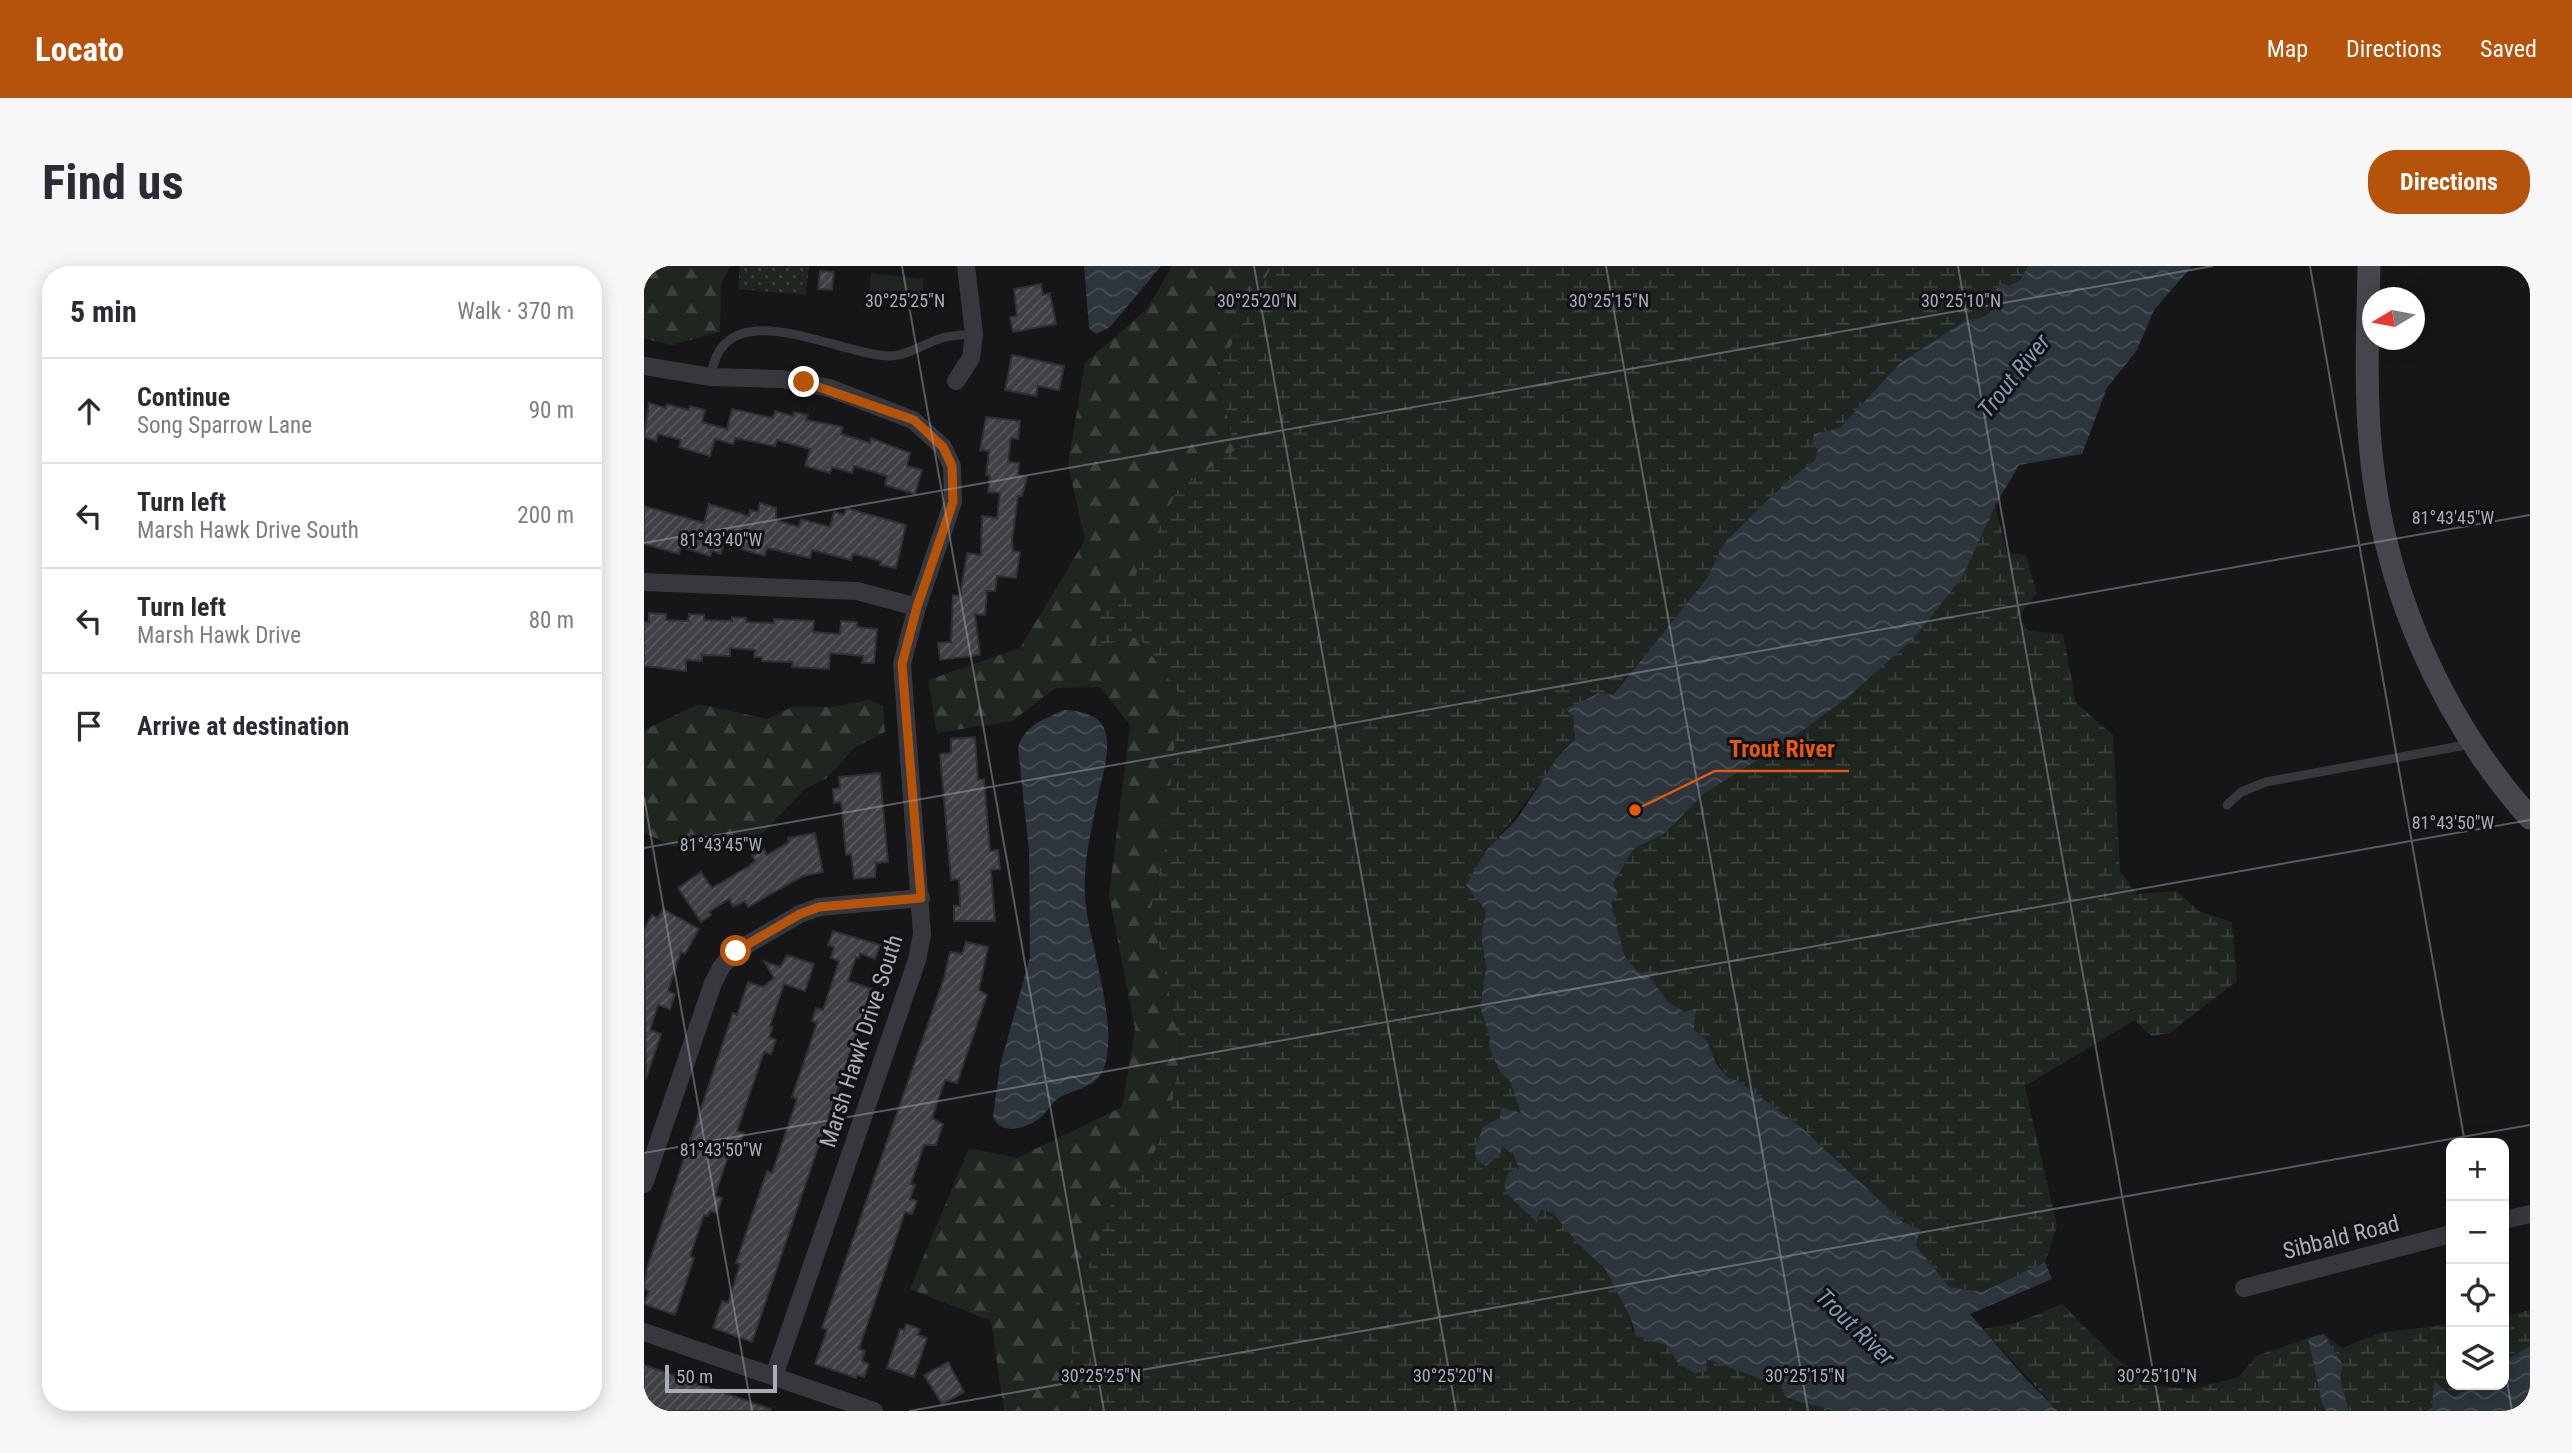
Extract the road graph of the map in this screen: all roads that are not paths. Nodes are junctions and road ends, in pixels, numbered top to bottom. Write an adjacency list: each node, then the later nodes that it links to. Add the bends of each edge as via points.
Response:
1 (966, 266): 3 (street)
2 (2369, 266): 9 (street, via 2369,430 2386,546 2420,645)
3 (974, 334): 5 (lane, via 943,337 888,356 822,339 742,333 722,345); 6 (street, via 971,358)
4 (644, 366): 5 (street)
5 (711, 377): 8 (street, Marsh Hawk Drive South, via 782,379 829,388 914,420 943,447 952,466 953,502)
6 (956, 381)
7 (644, 582): 8 (street, via 857,591)
8 (917, 607): 12 (street, Marsh Hawk Drive South, via 902,675)
9 (2473, 744): 10 (lane, via 2266,782 2241,792); 11 (street)
10 (2227, 805)
11 (2530, 818)
12 (921, 898): 13 (street, via 819,907 736,951 713,983); 19 (street, Marsh Hawk Drive South, via 917,960)
13 (644, 1184)
14 (2530, 1214): 15 (street)
15 (2509, 1219)
16 (2446, 1235): 17 (street, Sibbald Road)
17 (2244, 1288)
18 (644, 1332): 19 (street)
19 (774, 1376): 20 (street)
20 (874, 1411)

